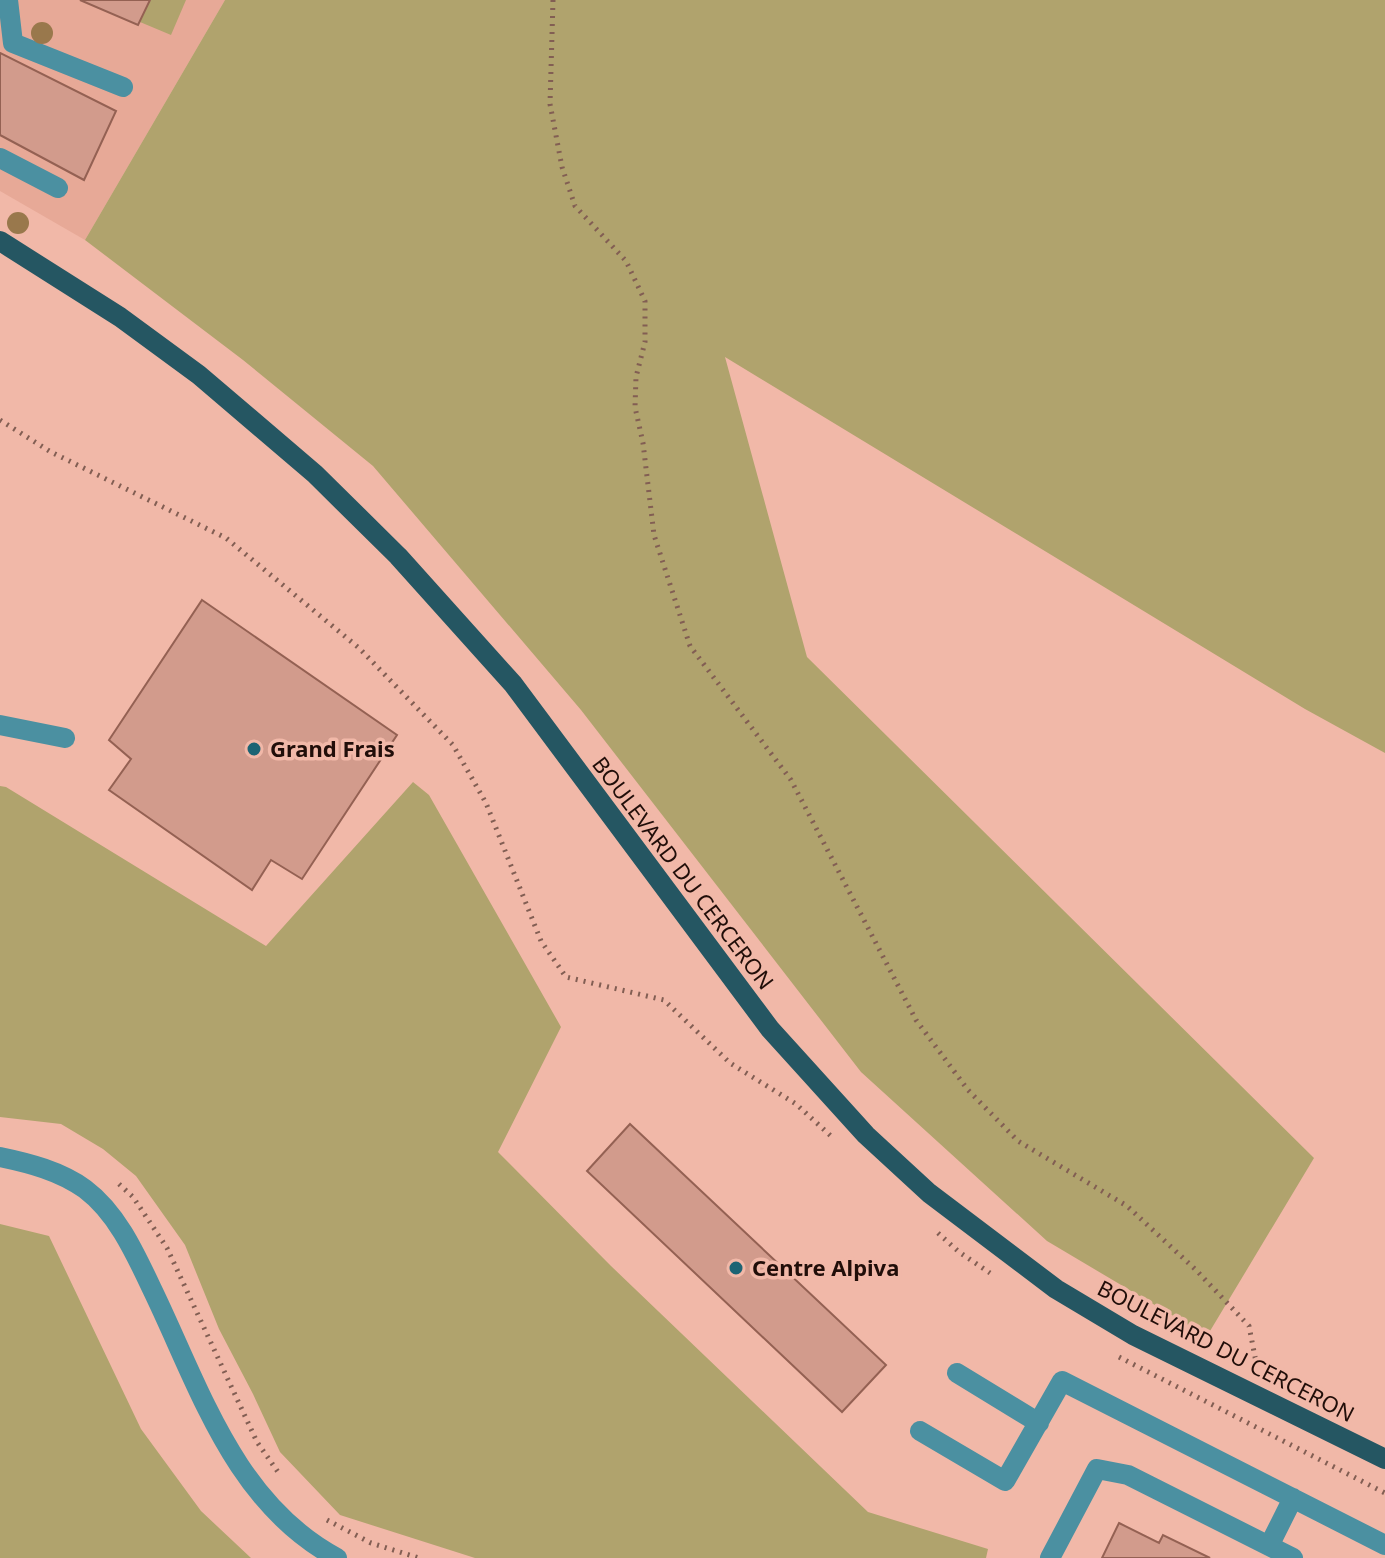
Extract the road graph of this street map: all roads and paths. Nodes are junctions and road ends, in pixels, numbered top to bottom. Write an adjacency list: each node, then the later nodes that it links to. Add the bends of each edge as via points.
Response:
1 (8, 0): 3 (street)
2 (553, 0): 18 (path, via 550,104 562,167 575,206 626,261 645,301 635,407 654,535 690,646 791,780 916,1020 968,1090 1018,1141 1127,1206 1249,1326 1256,1362)
3 (7, 42): 4 (street)
4 (123, 87)
5 (0, 158): 6 (street)
6 (58, 188)
7 (0, 241): 18 (main road, BOULEVARD DU CERCERON, via 199,375 315,474 398,556 513,684 770,1029 866,1135 929,1193 1056,1289 1133,1335)
8 (0, 420): 11 (path, via 51,452 226,538 359,648 453,745 486,803 541,941 566,977 664,1000 730,1063 796,1104)
9 (0, 725): 10 (street)
10 (65, 738)
11 (842, 1146)
12 (0, 1157): 28 (street, via 53,1172 85,1189 106,1211 131,1243 241,1469 284,1522)
13 (110, 1177): 22 (path, via 133,1197 167,1248 257,1442)
14 (936, 1231): 15 (path)
15 (997, 1277)
16 (1112, 1353): 23 (path)
17 (957, 1373): 19 (street)
18 (1246, 1391): 21 (main road, BOULEVARD DU CERCERON)
19 (1039, 1423): 20 (street, via 1005,1481); 24 (street, via 1062,1381)
20 (920, 1431)
21 (1385, 1459)
22 (286, 1483)
23 (1385, 1493)
24 (1293, 1498): 26 (street); 27 (street)
25 (319, 1515): 29 (path, via 371,1543)
26 (1385, 1545)
27 (1269, 1546): 30 (street, via 1128,1475 1097,1469); 31 (street)
28 (337, 1558)
29 (419, 1558)
30 (1050, 1558)
31 (1293, 1558)

